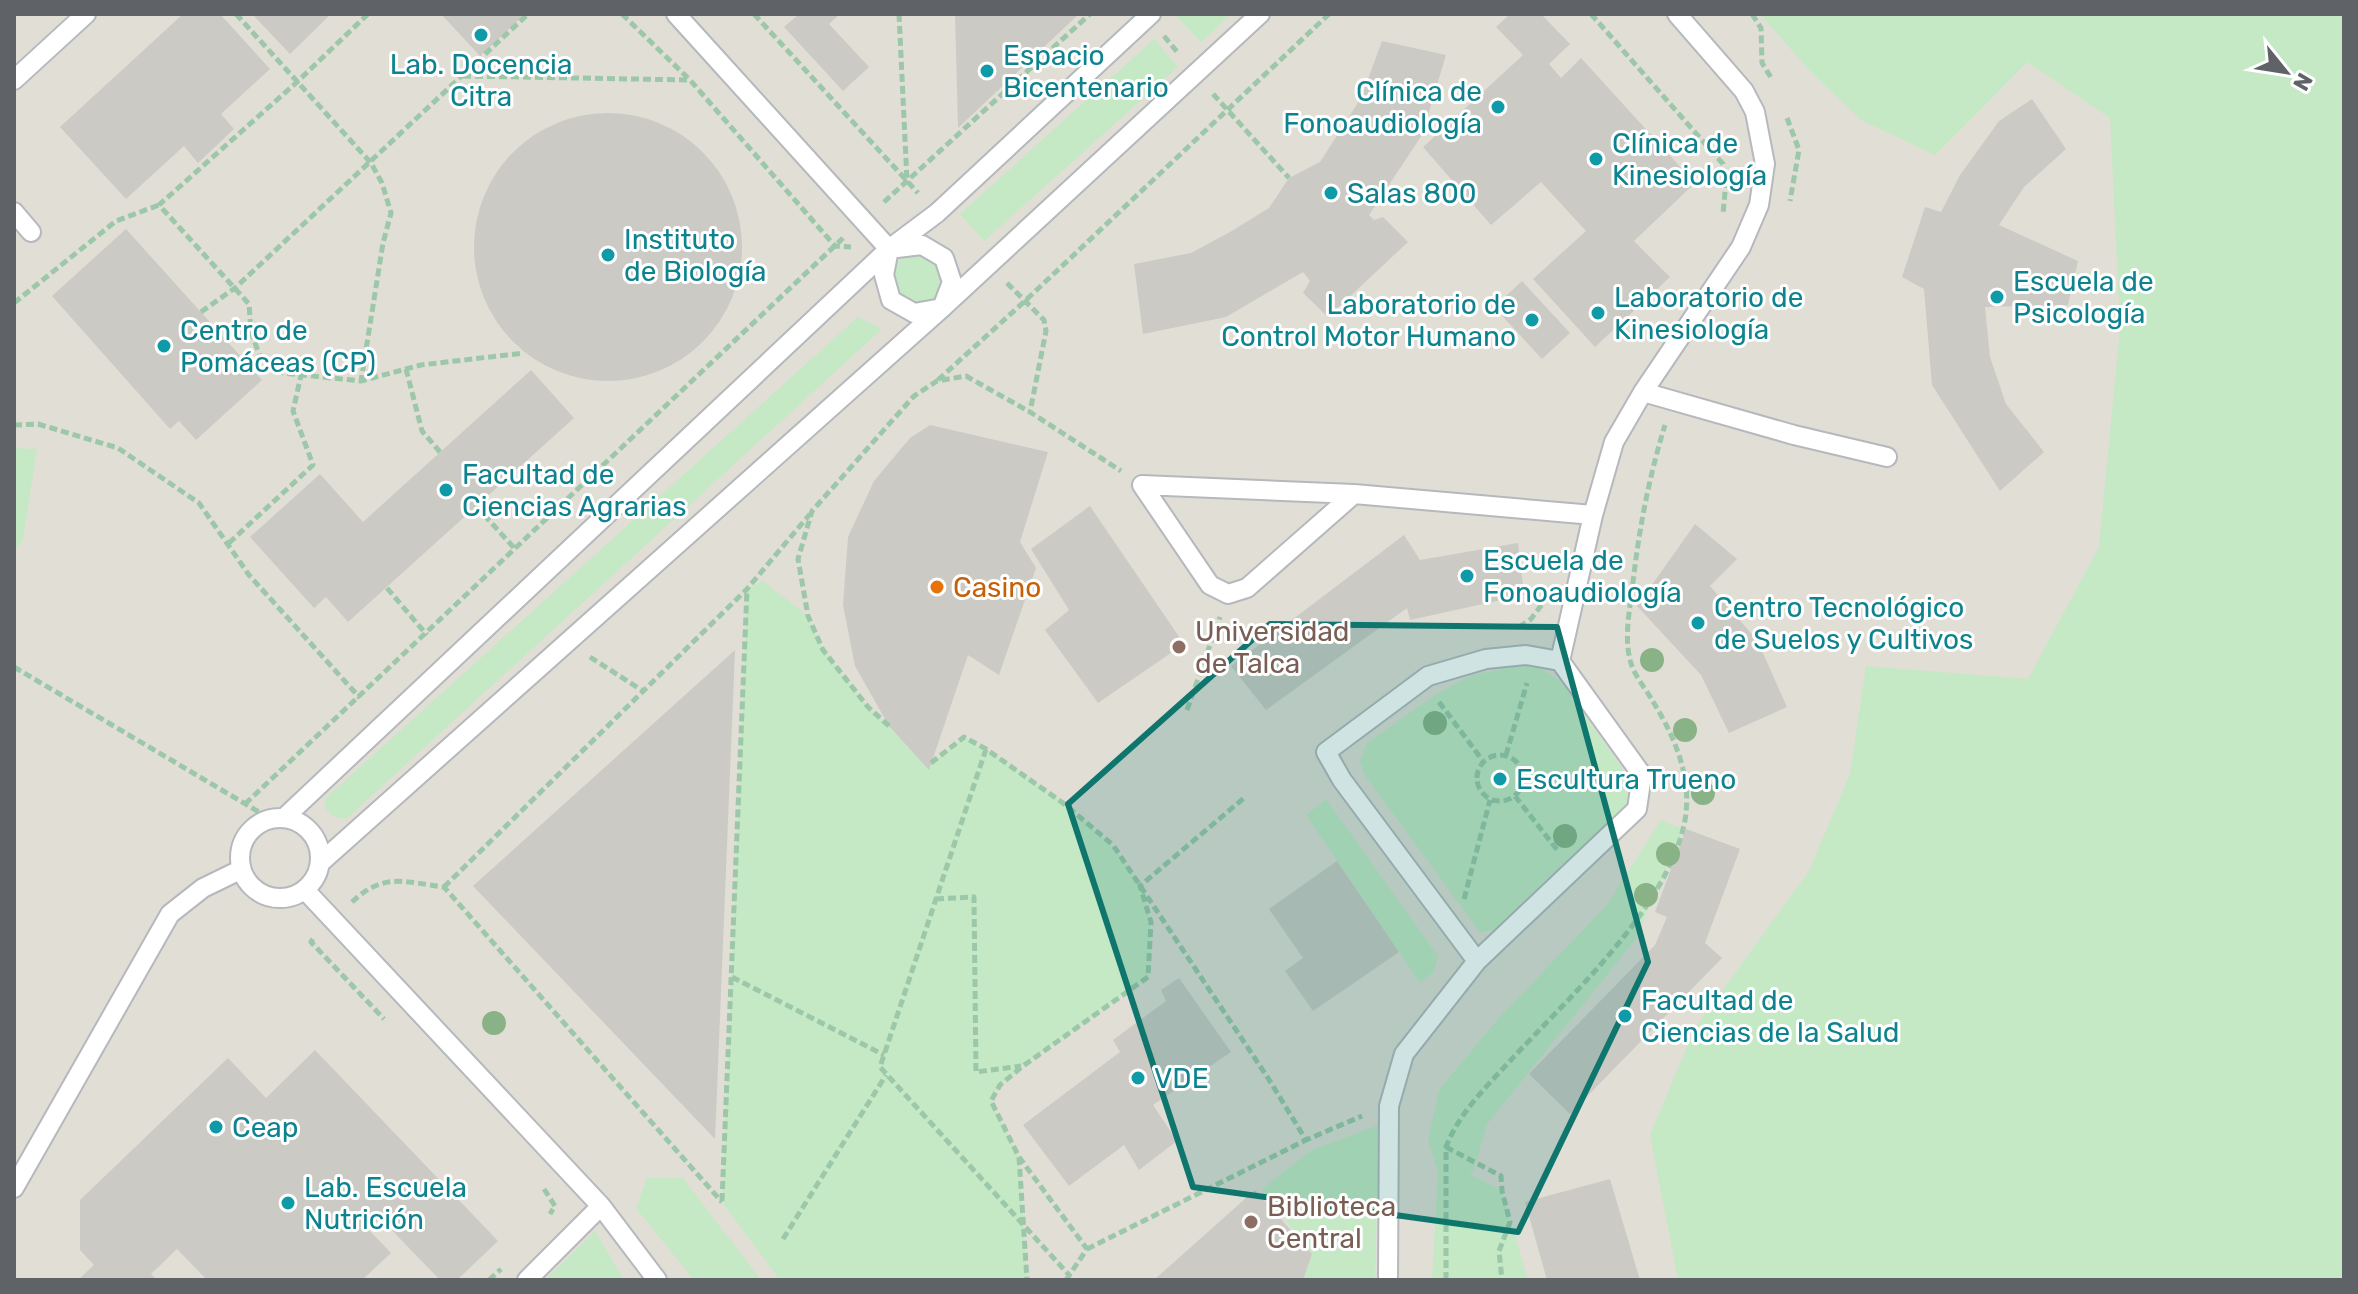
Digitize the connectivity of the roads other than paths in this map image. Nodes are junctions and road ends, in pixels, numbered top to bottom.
1 (86, 14) edge
2 (676, 14) edge
3 (1260, 14) edge
4 (1677, 14) edge
5 (1149, 15) edge
6 (14, 80) edge
7 (14, 212) edge
8 (31, 232) dead end
9 (889, 249) junction
10 (942, 308) junction
11 (1643, 392) junction
12 (1887, 457) dead end
13 (1354, 494) junction
14 (1593, 515) junction
15 (1560, 661) junction
16 (278, 818) junction
17 (320, 863) junction
18 (240, 870) junction
19 (305, 890) junction
20 (1477, 961) junction
21 (14, 1188) edge
22 (601, 1206) junction
23 (527, 1280) edge
24 (657, 1280) edge
25 (1388, 1280) edge

1 - 6 lane
2 - 9 lane
3 - 10 lane
4 - 11 lane
5 - 9 lane
7 - 8 lane
9 - 10 lane
9 - 10 lane
9 - 16 lane
10 - 17 lane
11 - 12 lane
11 - 14 lane
13 - 13 lane
13 - 14 lane
14 - 15 lane
15 - 20 lane
15 - 20 lane
16 - 17 lane
16 - 18 lane
17 - 19 lane
18 - 19 lane
18 - 21 lane
19 - 22 lane
20 - 25 lane
22 - 23 lane
22 - 24 lane

